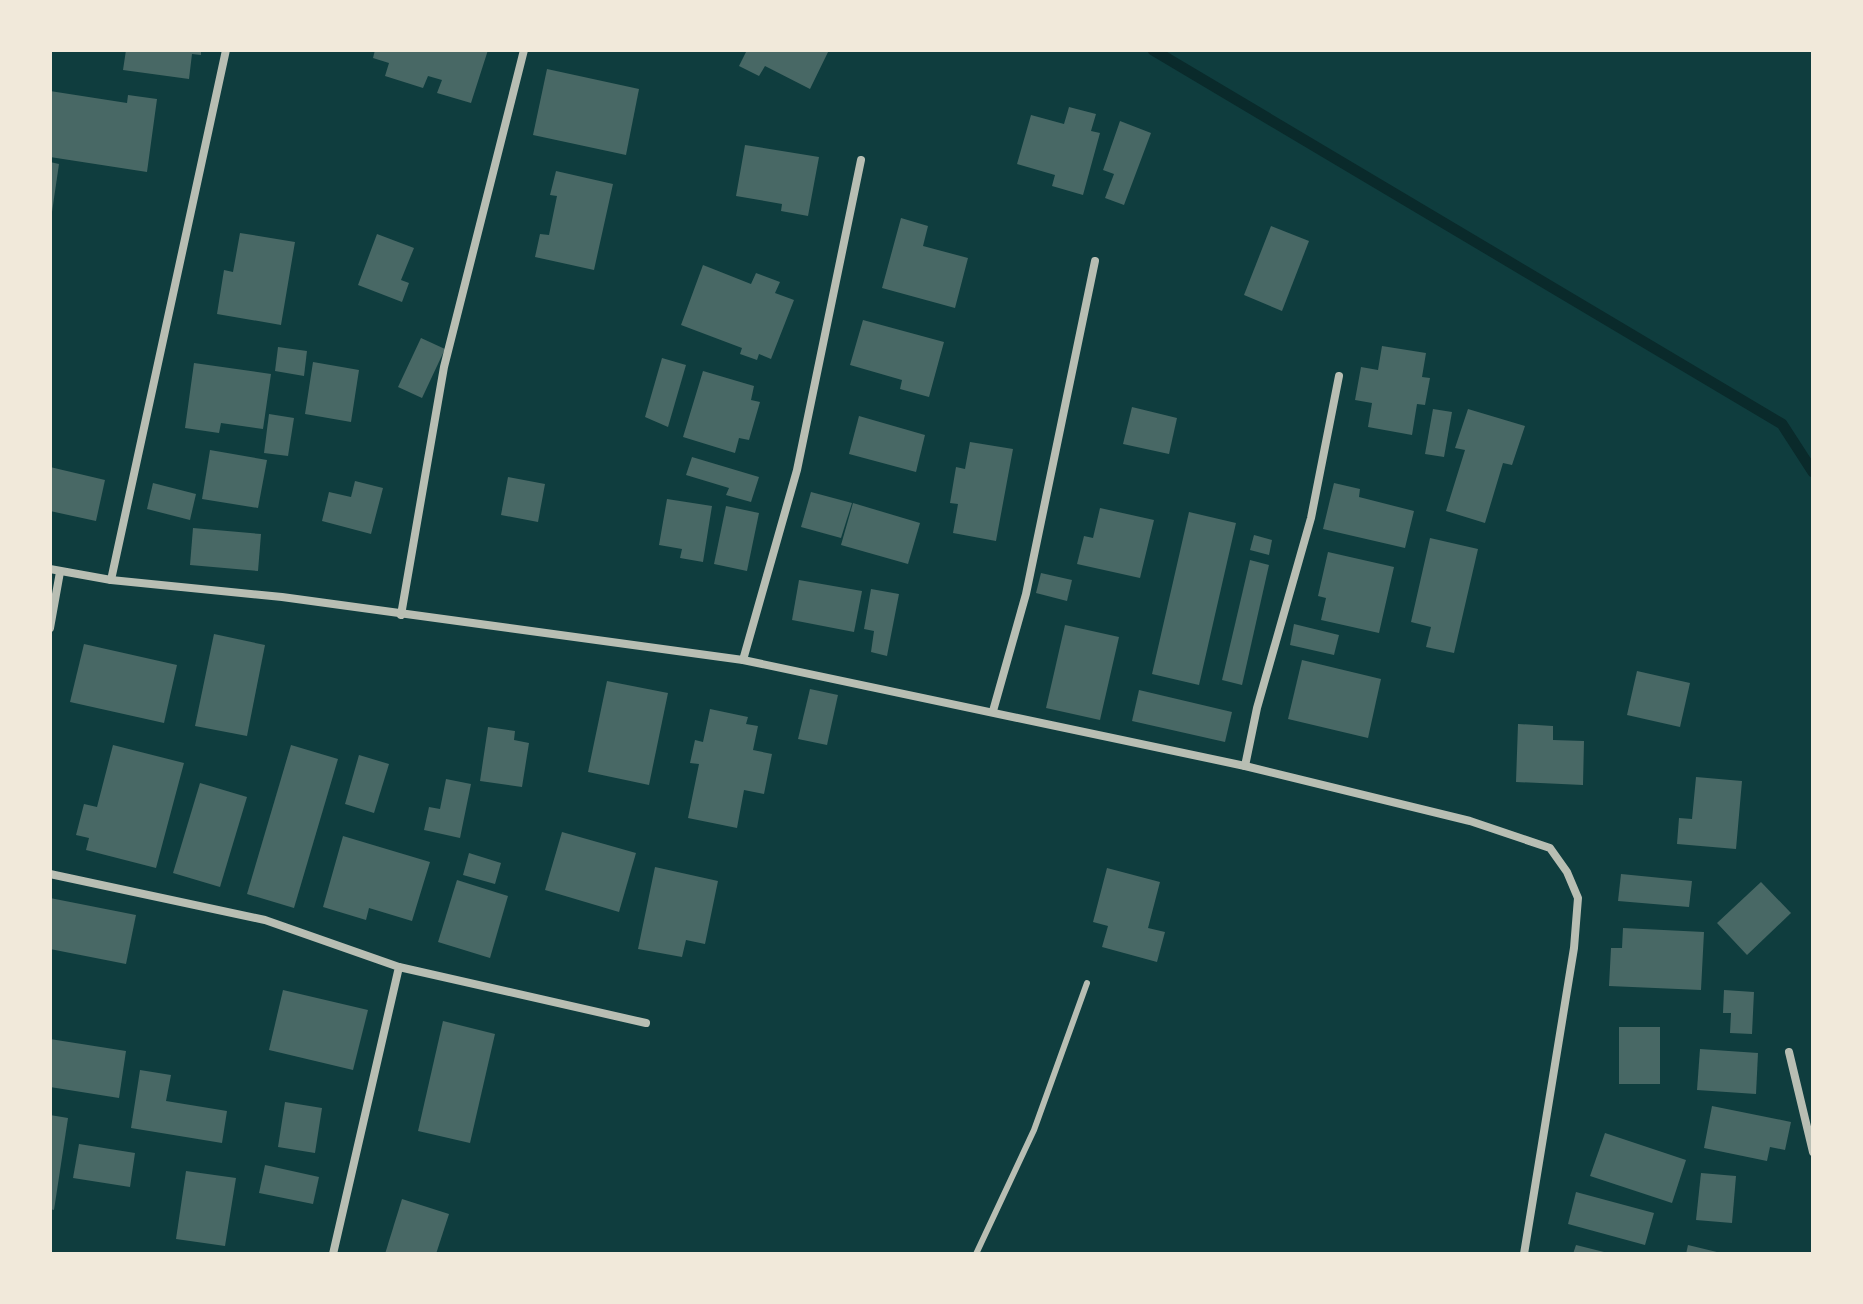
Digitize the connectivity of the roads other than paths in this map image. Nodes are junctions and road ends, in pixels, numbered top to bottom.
1 (226, 50) edge
2 (524, 50) edge
3 (861, 160) dead end
4 (1095, 261) dead end
5 (1339, 376) dead end
6 (50, 569) edge
7 (60, 572) junction
8 (111, 580) junction
9 (401, 615) junction
10 (50, 628) edge
11 (743, 660) junction
12 (993, 711) junction
13 (1245, 766) junction
14 (50, 874) edge
15 (399, 967) junction
16 (1087, 983) dead end
17 (646, 1023) dead end
18 (1789, 1052) dead end
19 (1813, 1152) edge
20 (333, 1254) edge
21 (976, 1254) edge
22 (1524, 1254) edge

1 - 8 street
2 - 9 street
3 - 11 street
4 - 12 street
5 - 13 street
6 - 7 street
7 - 8 street
7 - 10 street
8 - 9 street
9 - 11 street
11 - 12 street
12 - 13 street
13 - 22 street
14 - 15 street
15 - 17 street
15 - 20 street
16 - 21 lane
18 - 19 street

